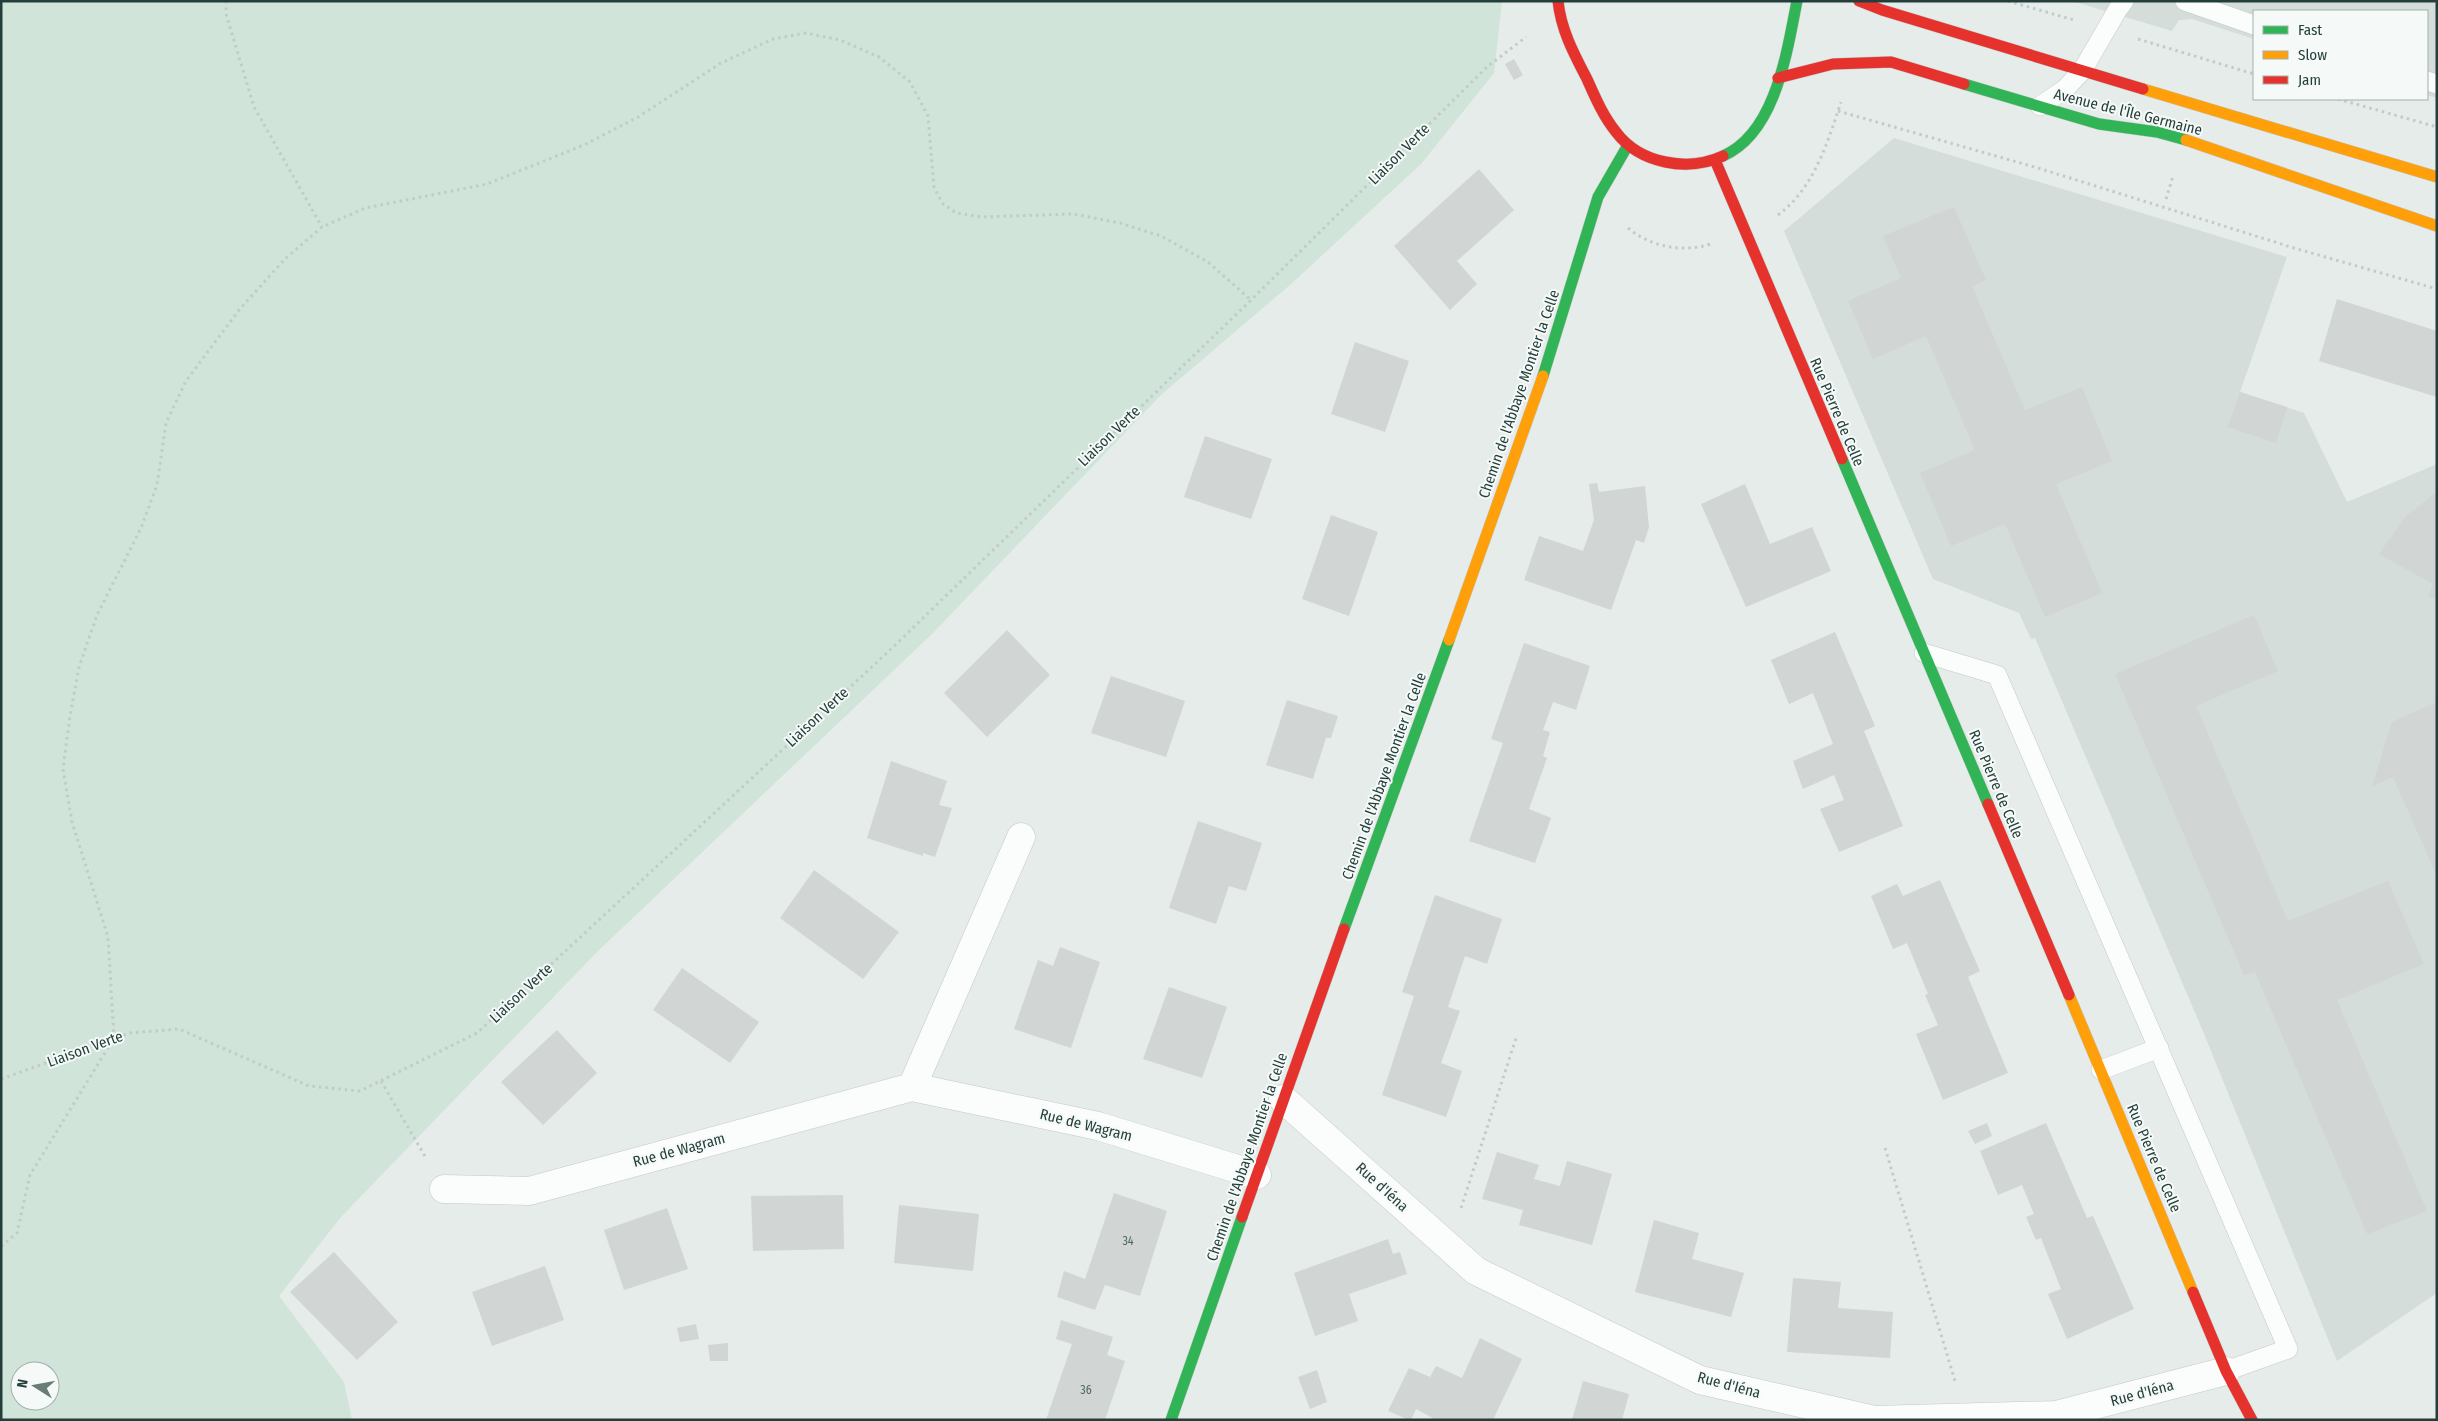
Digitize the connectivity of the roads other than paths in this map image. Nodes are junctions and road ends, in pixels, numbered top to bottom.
1 (1558, 1) edge
2 (1797, 1) edge
3 (1859, 1) edge
4 (2124, 1) edge
5 (2185, 1) edge
6 (2253, 25) edge
7 (2082, 71) junction
8 (1778, 78) junction
9 (2040, 106) junction
10 (1628, 145) junction
11 (1715, 160) junction
12 (2437, 177) edge
13 (2437, 226) edge
14 (1924, 653) junction
15 (1021, 837) dead end
16 (2159, 1048) junction
17 (2101, 1070) junction
18 (912, 1087) junction
19 (1283, 1099) junction
20 (1257, 1175) junction
21 (444, 1189) road end
22 (2226, 1371) junction
23 (1171, 1420) edge
24 (2252, 1420) edge

1 - 10 street
2 - 8 street
3 - 7 street, Avenue de l'Île Germaine
4 - 7 lane
5 - 6 lane
7 - 9 lane
7 - 12 street, Avenue de l'Île Germaine
8 - 9 street, Avenue de l'Île Germaine
8 - 11 street
9 - 13 street, Avenue de l'Île Germaine
10 - 11 street
10 - 19 street, Chemin de l'Abbaye Montier la Celle
11 - 14 street, Rue Pierre de Celle
14 - 16 lane
14 - 17 street, Rue Pierre de Celle
15 - 18 street
16 - 17 lane
16 - 22 lane
17 - 22 street, Rue Pierre de Celle
18 - 20 street, Rue de Wagram
18 - 21 street, Rue de Wagram
19 - 20 street, Chemin de l'Abbaye Montier la Celle
19 - 22 street, Rue d'Iéna
20 - 23 street, Chemin de l'Abbaye Montier la Celle
22 - 24 street, Rue Pierre de Celle

